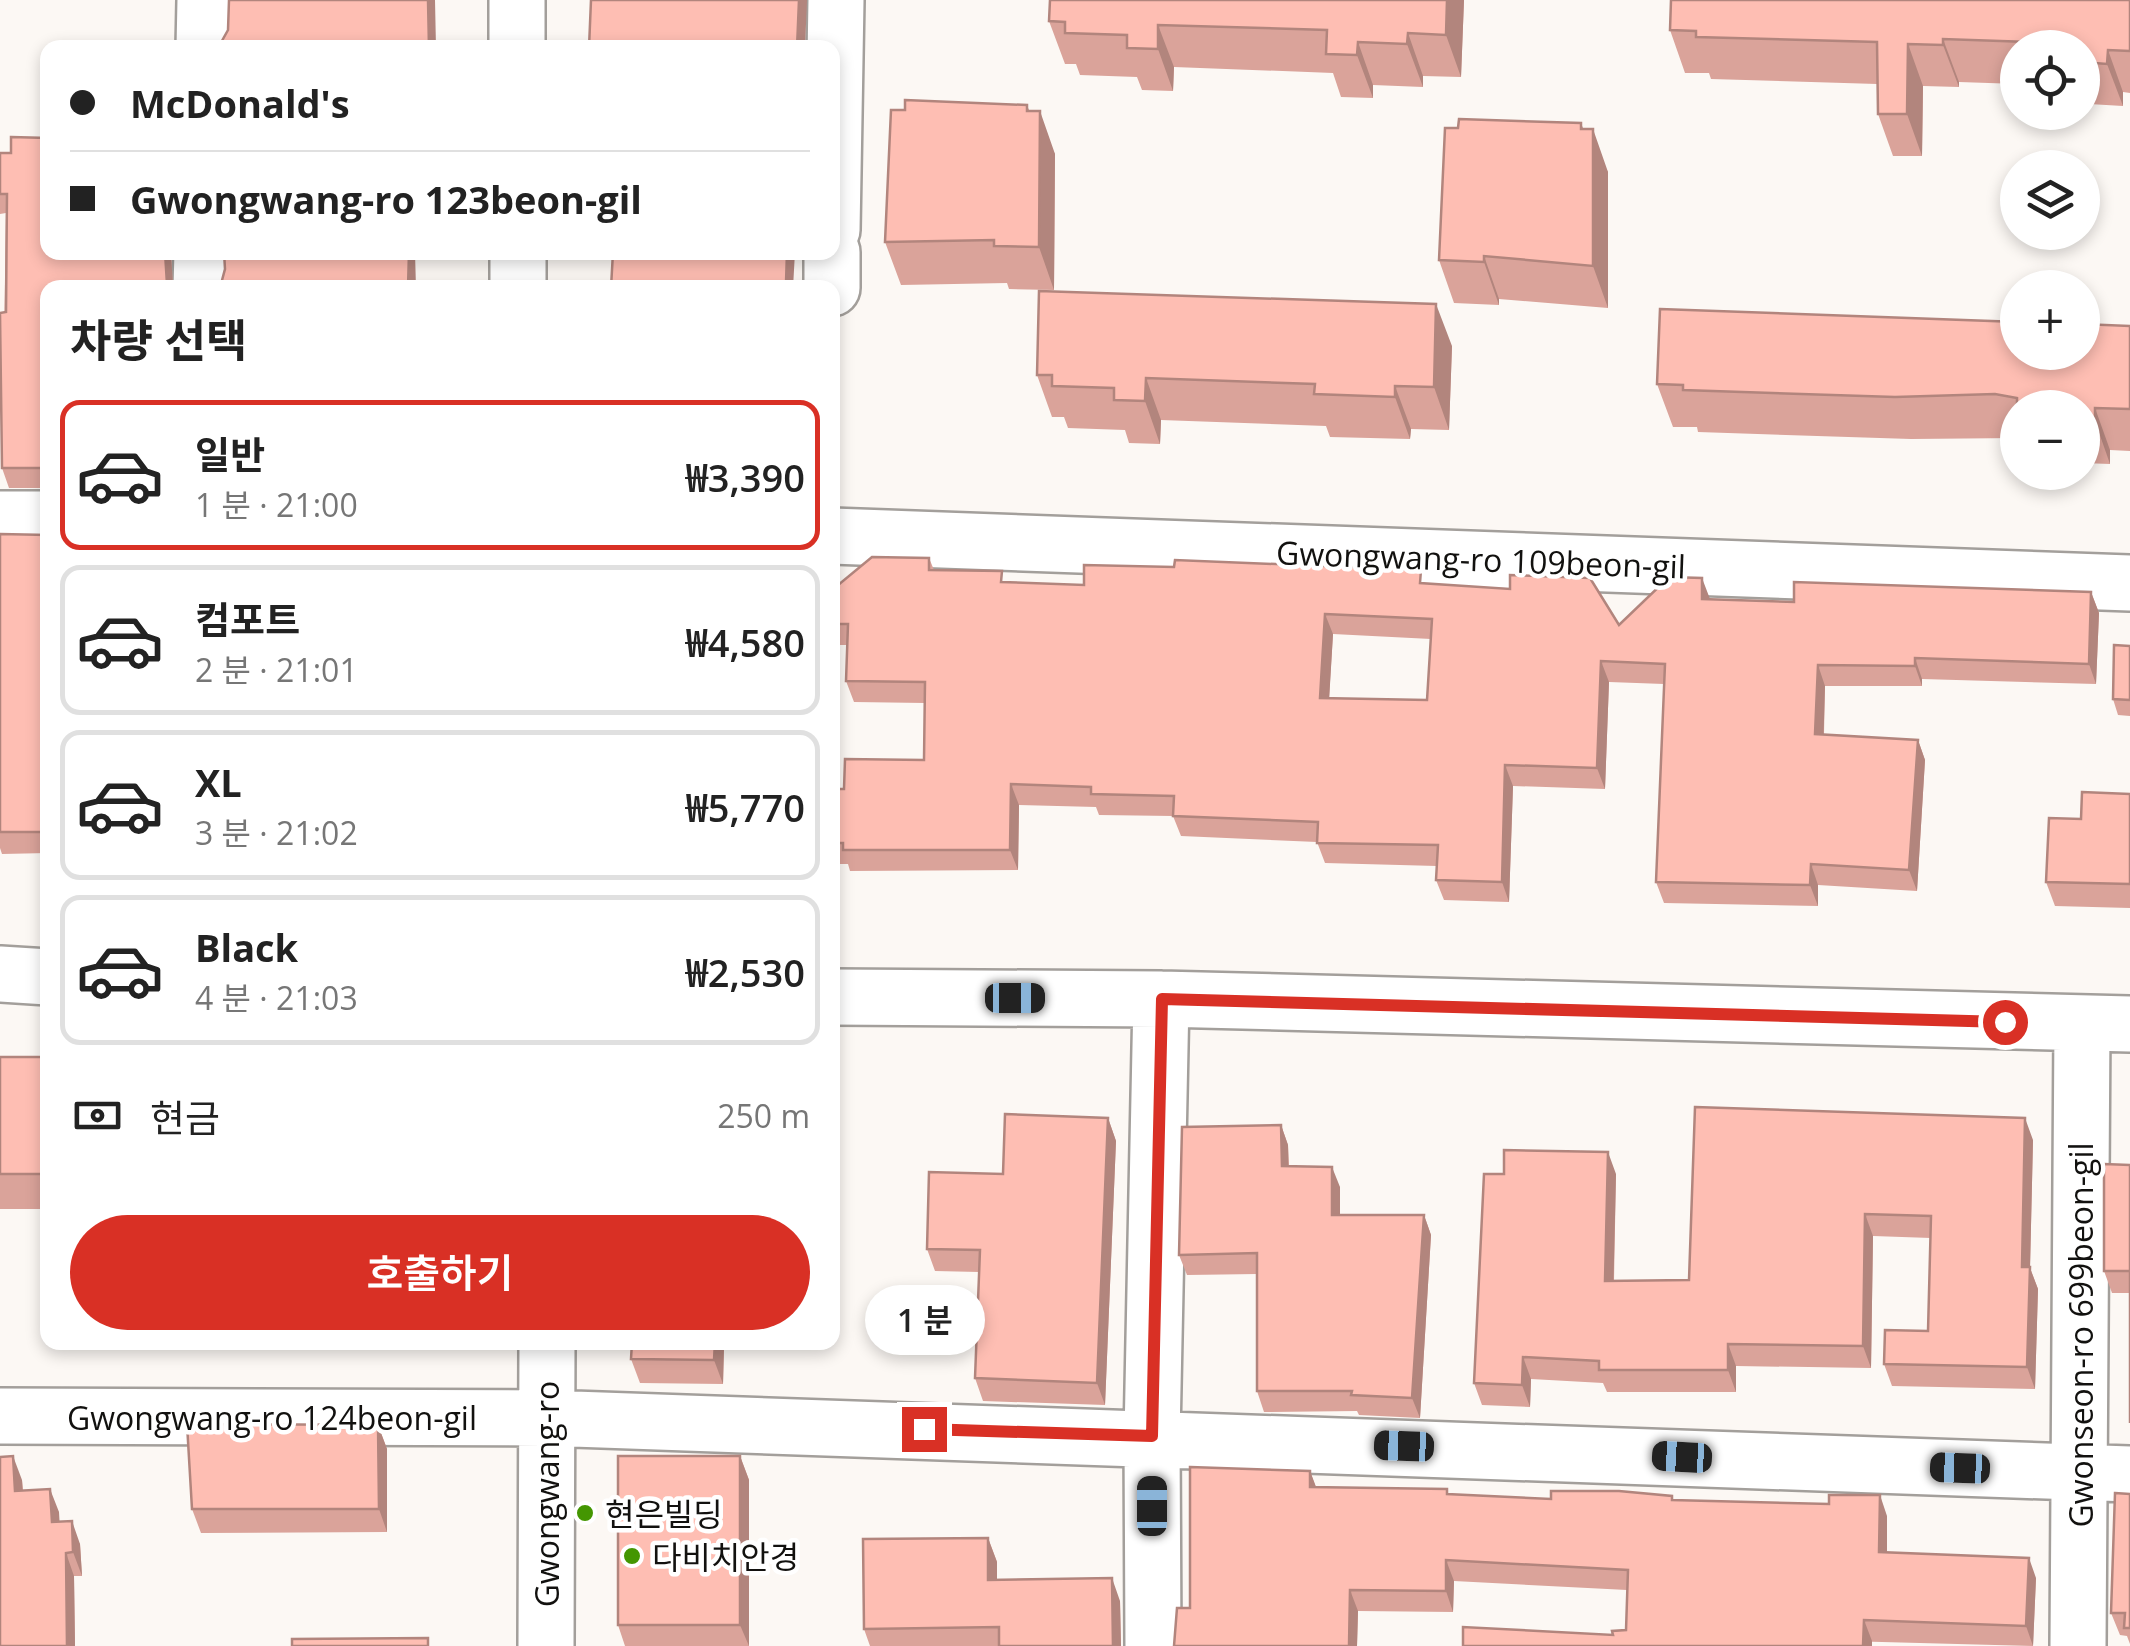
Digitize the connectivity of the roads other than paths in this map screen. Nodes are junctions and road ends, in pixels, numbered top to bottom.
1 (205, 0) edge
2 (517, 0) edge
3 (836, 0) edge
4 (204, 40) edge
5 (517, 40) edge
6 (835, 40) edge
7 (0, 519) edge
8 (40, 520) edge
9 (840, 536) edge
10 (2130, 583) edge
11 (0, 974) edge
12 (40, 976) edge
13 (840, 998) edge
14 (1162, 999) junction
15 (2106, 1024) edge
16 (547, 1350) edge
17 (0, 1416) edge
18 (545, 1418) junction
19 (1152, 1436) junction
20 (2104, 1473) edge
21 (546, 1646) edge
22 (1153, 1646) edge
23 (2078, 1646) edge

1 - 4 street
2 - 5 street
3 - 6 street
7 - 8 street
9 - 10 street, Gwongwang-ro 109beon-gil
11 - 12 street
13 - 14 street
14 - 15 street
14 - 19 street
15 - 20 street, Gwonseon-ro 699beon-gil
16 - 18 street, Gwongwang-ro
17 - 18 street, Gwongwang-ro 124beon-gil
18 - 19 street, Gwongwang-ro 124beon-gil
18 - 21 street, Gwongwang-ro
19 - 20 street, Gwongwang-ro 124beon-gil
19 - 22 street
20 - 23 street, Gwonseon-ro 699beon-gil

